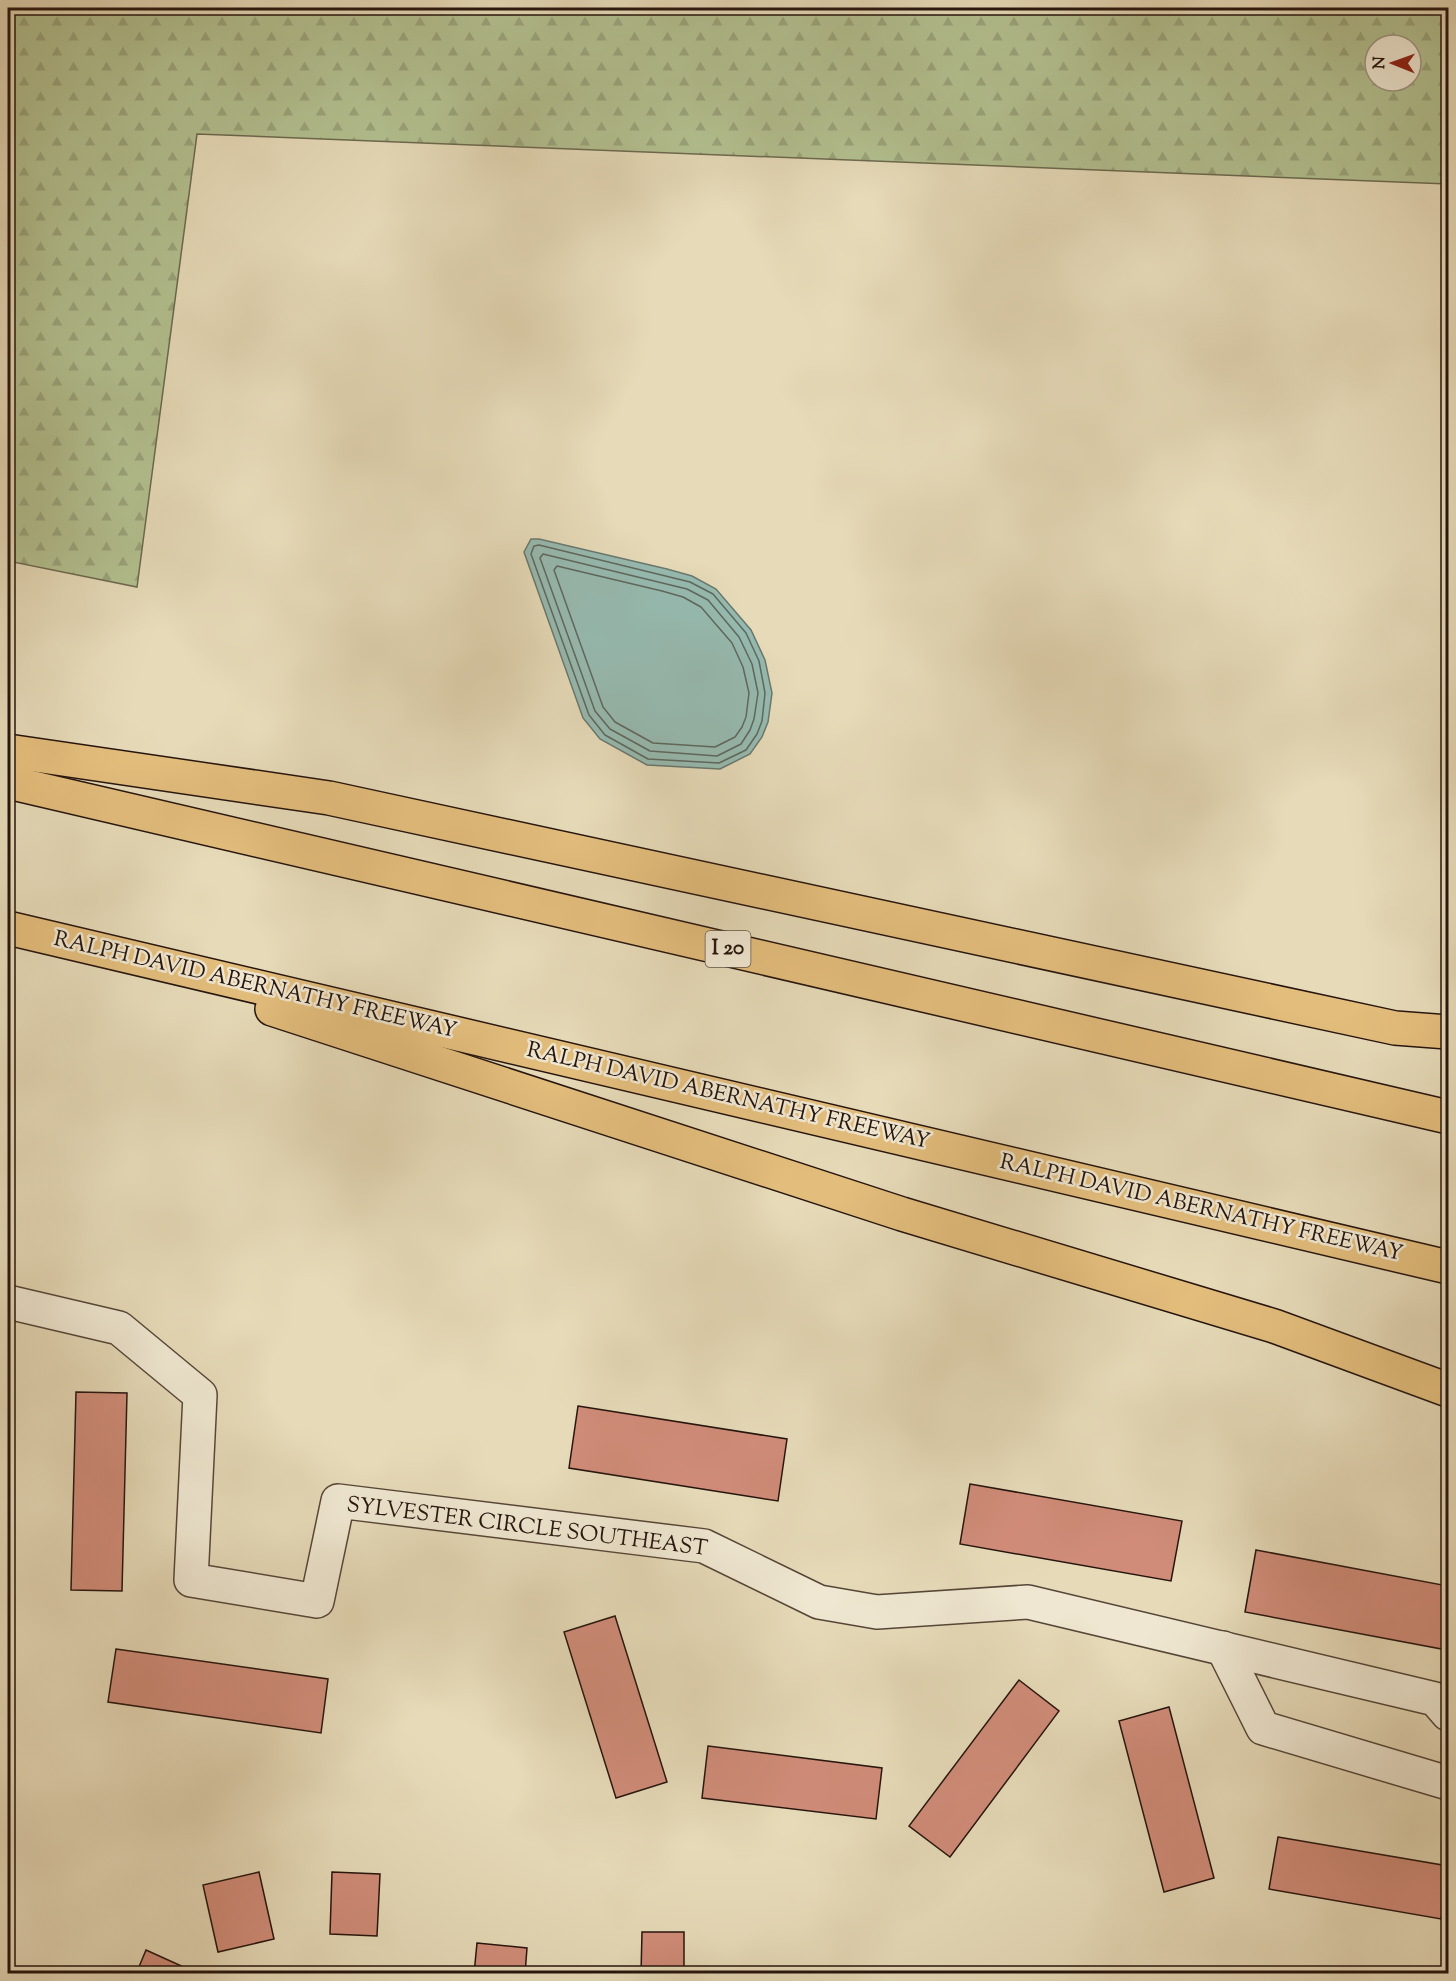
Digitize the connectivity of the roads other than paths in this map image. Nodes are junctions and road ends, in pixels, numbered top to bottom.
1 (8, 751) edge
2 (8, 782) edge
3 (8, 928) edge
4 (62, 940) junction
5 (1449, 1032) edge
6 (1449, 1117) edge
7 (1449, 1267) edge
8 (8, 1302) edge
9 (1449, 1390) edge
10 (1223, 1648) junction
11 (1449, 1714) edge
12 (1449, 1783) edge

1 - 5 highway
2 - 6 highway, I 20
3 - 4 highway, RALPH DAVID ABERNATHY FREEWAY
4 - 7 highway, RALPH DAVID ABERNATHY FREEWAY
4 - 9 highway
8 - 10 street, SYLVESTER CIRCLE SOUTHEAST
10 - 11 street, SYLVESTER CIRCLE SOUTHEAST
10 - 12 street

